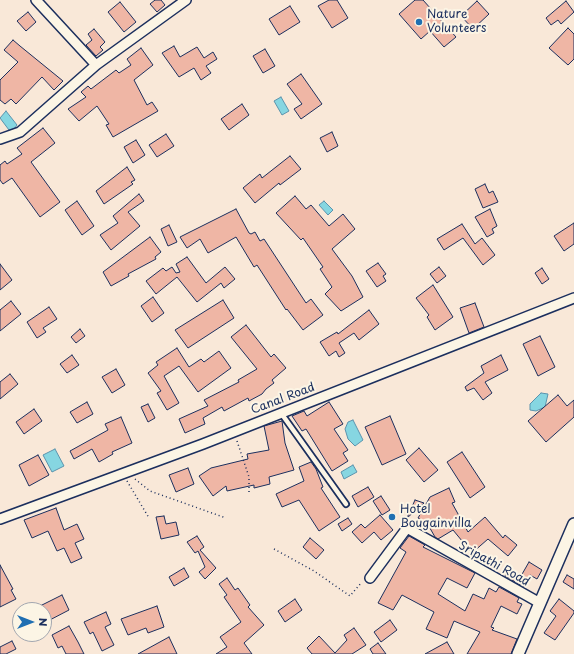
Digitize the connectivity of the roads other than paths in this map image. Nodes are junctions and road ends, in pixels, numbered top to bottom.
1 (36, 0) edge
2 (186, 0) edge
3 (96, 65) junction
4 (0, 139) edge
5 (574, 298) edge
6 (281, 413) junction
7 (346, 504) dead end
8 (0, 519) edge
9 (574, 524) edge
10 (370, 578) road end
11 (540, 603) junction
12 (518, 654) edge

1 - 3 street
2 - 3 street
3 - 4 street
5 - 6 street, Canal Road
6 - 7 lane
6 - 8 street, Canal Road
9 - 11 street
10 - 11 street, Sripathi Road
11 - 12 street

